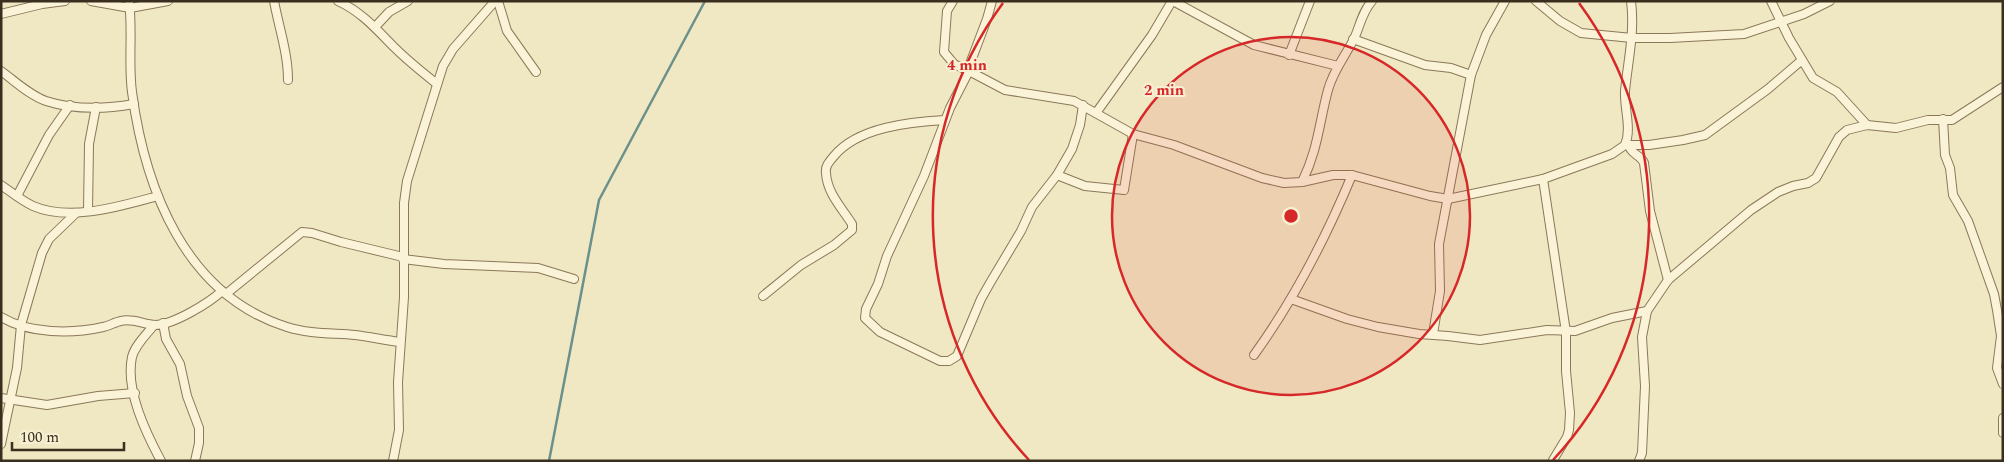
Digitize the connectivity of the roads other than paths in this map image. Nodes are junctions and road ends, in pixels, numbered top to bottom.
1 (65, 1) edge
2 (91, 1) edge
3 (168, 1) edge
4 (274, 1) edge
5 (338, 1) edge
6 (408, 1) edge
7 (497, 1) edge
8 (953, 1) edge
9 (992, 1) edge
10 (1173, 1) edge
11 (1310, 1) edge
12 (1372, 1) edge
13 (1505, 1) edge
14 (1536, 1) edge
15 (1631, 1) edge
16 (1771, 1) edge
17 (1830, 1) edge
18 (129, 5) edge
19 (1, 14) edge
20 (1780, 21) junction
21 (375, 27) junction
22 (1632, 38) junction
23 (1353, 39) junction
24 (1289, 55) junction
25 (1802, 60) junction
26 (1338, 66) junction
27 (1, 70) edge
28 (969, 71) junction
29 (536, 72) dead end
30 (1471, 75) junction
31 (288, 80) dead end
32 (437, 84) junction
33 (2003, 87) edge
34 (134, 104) junction
35 (1083, 105) junction
36 (70, 106) junction
37 (96, 107) junction
38 (1096, 113) junction
39 (1943, 119) junction
40 (945, 120) junction
41 (1867, 125) junction
42 (1133, 134) junction
43 (1627, 146) junction
44 (1057, 175) junction
45 (1352, 176) junction
46 (1544, 179) junction
47 (1302, 182) junction
48 (1, 185) edge
49 (17, 196) junction
50 (158, 196) junction
51 (1448, 199) junction
52 (88, 211) junction
53 (76, 213) junction
54 (403, 258) junction
55 (574, 279) dead end
56 (1668, 280) junction
57 (224, 292) junction
58 (763, 296) dead end
59 (1291, 299) junction
60 (1647, 311) junction
61 (1, 318) edge
62 (163, 323) junction
63 (21, 325) junction
64 (154, 325) junction
65 (1566, 332) junction
66 (1433, 334) junction
67 (400, 342) junction
68 (1254, 355) dead end
69 (2003, 384) edge
70 (134, 393) junction
71 (1, 398) edge
72 (10, 400) junction
73 (2003, 418) edge
74 (2003, 433) edge
75 (1, 444) edge
76 (1552, 460) dead end
77 (161, 461) edge
78 (195, 461) edge
79 (393, 461) edge
80 (1639, 461) edge

1 - 19 street
2 - 18 street
3 - 18 street
4 - 31 street
5 - 21 street
6 - 21 street
7 - 29 street
7 - 32 street
8 - 28 street
9 - 28 street
10 - 24 street
10 - 38 street
11 - 24 street
12 - 23 street
13 - 30 street
14 - 22 street
15 - 22 street
16 - 20 street
17 - 20 street
18 - 34 street
20 - 22 street
20 - 25 street
21 - 32 street
22 - 43 street
23 - 26 street
23 - 30 street
24 - 26 street
25 - 41 street
25 - 43 street
26 - 47 street
27 - 36 street
28 - 35 street
28 - 40 street
30 - 51 street
32 - 54 street
33 - 39 street
34 - 37 street
34 - 50 street
35 - 38 street
35 - 44 street
36 - 37 street
36 - 49 street
37 - 52 street
38 - 42 street
39 - 41 street
39 - 69 street
40 - 44 street
40 - 58 street
41 - 56 street
42 - 44 street
42 - 47 street
43 - 46 street
43 - 56 street
45 - 47 street
45 - 51 street
45 - 59 street
46 - 51 street
46 - 65 street
48 - 49 street
49 - 53 street
50 - 52 street
50 - 57 street
51 - 66 street
52 - 53 street
53 - 63 street
54 - 55 street
54 - 57 street
54 - 67 street
56 - 60 street
57 - 62 street
57 - 67 street
59 - 66 street
59 - 68 street
60 - 65 street
60 - 80 street
61 - 63 street
62 - 64 street
62 - 78 street
63 - 64 street
63 - 72 street
64 - 70 street
65 - 66 street
65 - 76 street
67 - 79 street
70 - 72 street
70 - 77 street
71 - 72 street
72 - 75 street
73 - 74 street

